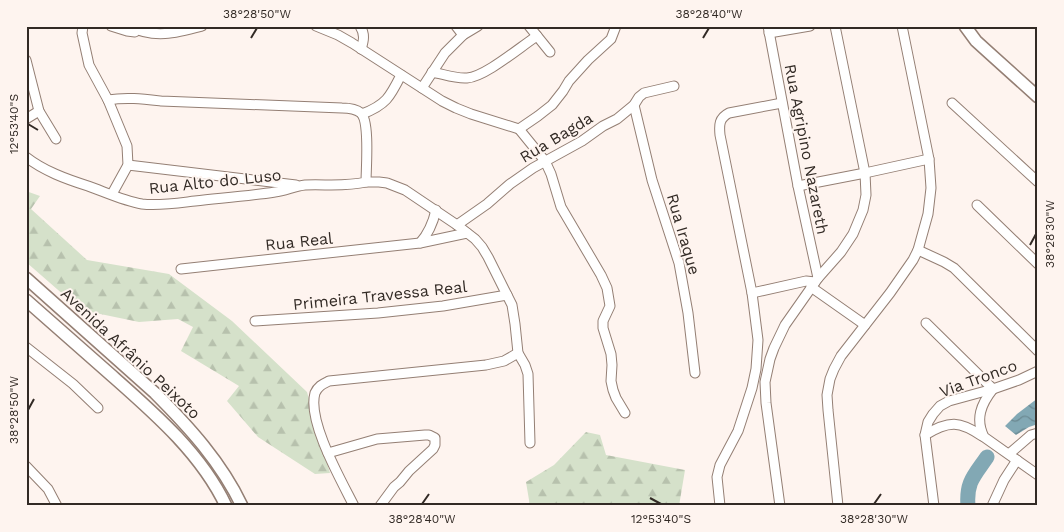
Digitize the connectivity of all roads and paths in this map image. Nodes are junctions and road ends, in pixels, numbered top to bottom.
1 (82, 26) edge
2 (111, 26) edge
3 (129, 26) edge
4 (202, 26) edge
5 (316, 26) edge
6 (360, 26) edge
7 (456, 26) edge
8 (478, 26) edge
9 (529, 26) edge
10 (616, 26) edge
11 (810, 26) edge
12 (835, 26) edge
13 (902, 26) edge
14 (965, 26) edge
15 (178, 29) edge
16 (769, 30) edge
17 (143, 32) junction
18 (463, 36) junction
19 (537, 36) junction
20 (361, 49) junction
21 (550, 52) dead end
22 (26, 60) edge
23 (432, 72) junction
24 (401, 74) junction
25 (674, 86) dead end
26 (422, 88) junction
27 (1038, 97) edge
28 (108, 100) junction
29 (952, 102) dead end
30 (782, 103) junction
31 (634, 106) junction
32 (39, 111) junction
33 (362, 114) junction
34 (26, 119) edge
35 (519, 129) junction
36 (56, 139) dead end
37 (26, 157) edge
38 (929, 159) junction
39 (545, 161) junction
40 (128, 165) junction
41 (865, 173) junction
42 (1038, 182) edge
43 (361, 183) junction
44 (304, 186) junction
45 (798, 186) junction
46 (112, 194) junction
47 (977, 205) dead end
48 (436, 210) junction
49 (457, 225) junction
50 (467, 233) junction
51 (420, 243) junction
52 (918, 250) junction
53 (1038, 264) edge
54 (181, 268) dead end
55 (26, 278) edge
56 (814, 282) junction
57 (752, 293) junction
58 (507, 295) junction
59 (26, 300) edge
60 (255, 321) dead end
61 (926, 323) dead end
62 (865, 325) junction
63 (26, 347) edge
64 (1038, 350) edge
65 (518, 353) junction
66 (1038, 371) edge
67 (695, 374) dead end
68 (993, 388) junction
69 (98, 408) dead end
70 (625, 413) dead end
71 (1038, 433) edge
72 (926, 435) junction
73 (984, 437) junction
74 (530, 443) dead end
75 (328, 453) junction
76 (1009, 454) junction
77 (1017, 460) junction
78 (26, 466) edge
79 (1038, 475) edge
80 (838, 505) edge
81 (57, 506) edge
82 (226, 506) edge
83 (242, 506) edge
84 (354, 506) edge
85 (380, 506) edge
86 (720, 506) edge
87 (780, 506) edge
88 (828, 506) edge
89 (934, 506) edge
90 (992, 506) edge

1 - 28 street
2 - 17 street
3 - 17 street
4 - 15 street
5 - 20 street
6 - 20 street
7 - 18 street
8 - 18 street
9 - 19 street
10 - 35 street
11 - 16 street
12 - 41 street
13 - 38 street
14 - 27 main road
15 - 17 street
16 - 30 street, Rua Agripino Nazareth
18 - 23 street
19 - 21 street
19 - 23 street
20 - 24 street
22 - 32 street
23 - 26 street
24 - 26 street
24 - 33 street
25 - 31 street, Rua Bagda
26 - 35 street
28 - 33 street
28 - 40 street
29 - 42 street
30 - 45 street, Rua Agripino Nazareth
30 - 57 street
31 - 39 street, Rua Bagda
31 - 67 street, Rua Iraque
32 - 34 street
32 - 36 street
33 - 43 street
35 - 39 street
37 - 46 street, Rua Alto do Luso
38 - 41 street
38 - 52 street
39 - 49 street, Rua Bagda
39 - 70 street
40 - 44 street
40 - 46 street
41 - 45 street
41 - 56 street
43 - 44 street, Rua Alto do Luso
43 - 48 street, Rua Alto do Luso
44 - 46 street, Rua Alto do Luso
45 - 56 street, Rua Agripino Nazareth
47 - 53 street
48 - 49 street, Rua Alto do Luso
48 - 51 street
49 - 50 street, Rua Alto do Luso
50 - 51 street, Rua Real
50 - 58 street, Rua Alto do Luso
51 - 54 street, Rua Real
52 - 62 street
52 - 64 street
55 - 83 main road, Avenida Afrânio Peixoto
56 - 57 street
56 - 62 street
56 - 87 street
57 - 86 street
58 - 60 street, Primeira Travessa Real
58 - 65 street, Rua Alto do Luso
59 - 82 main road, Avenida Afrânio Peixoto
61 - 68 street
62 - 80 street
63 - 69 street
65 - 74 street, Rua Alto do Luso
65 - 75 street
66 - 68 street, Via Tronco
68 - 72 street, Via Tronco
68 - 73 street
71 - 76 street
72 - 73 street
72 - 89 street, Via Tronco
73 - 76 street
75 - 84 street
75 - 85 street
76 - 77 street
77 - 79 street
77 - 90 street
78 - 81 street
80 - 88 street

